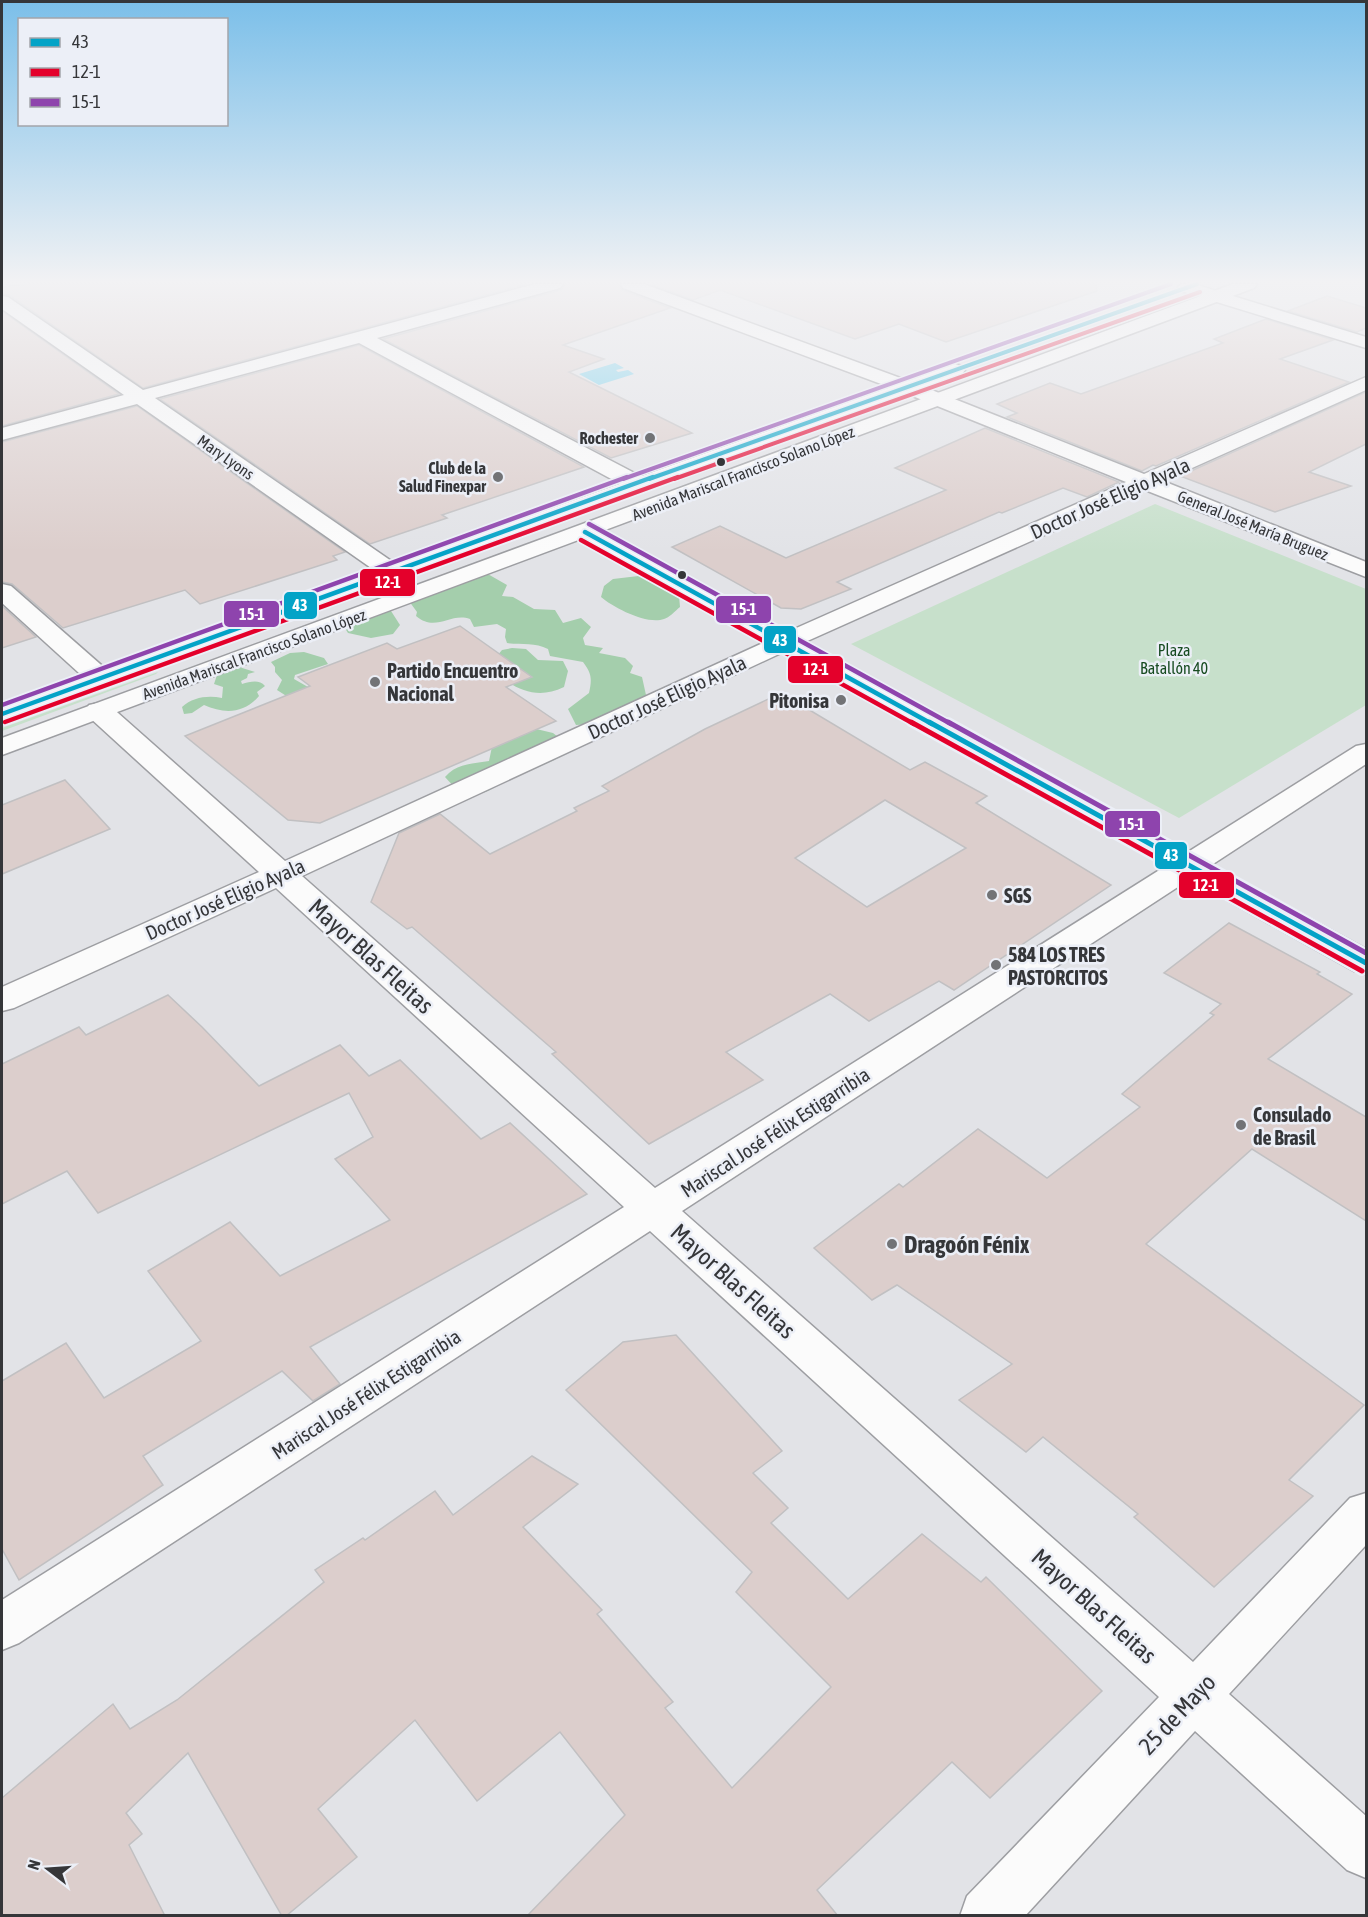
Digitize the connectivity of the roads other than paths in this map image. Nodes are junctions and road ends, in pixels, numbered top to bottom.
1 (106, 373) edge
2 (225, 373) edge
3 (430, 373) edge
4 (870, 373) edge
5 (945, 373) edge
6 (971, 373) edge
7 (1009, 373) edge
8 (1366, 383) edge
9 (907, 387) junction
10 (140, 397) junction
11 (939, 400) junction
12 (2, 434) edge
13 (1145, 482) junction
14 (636, 483) junction
15 (585, 532) junction
16 (1366, 570) edge
17 (392, 572) junction
18 (2, 591) edge
19 (785, 642) junction
20 (99, 694) junction
21 (2, 714) edge
22 (2, 747) edge
23 (1366, 752) edge
24 (1191, 866) junction
25 (281, 874) junction
26 (1366, 963) edge
27 (2, 1000) edge
28 (654, 1210) junction
29 (1366, 1513) edge
30 (2, 1627) edge
31 (1194, 1696) junction
32 (1366, 1851) edge
33 (987, 1916) edge

1 - 10 main road, Mary Lyons
2 - 10 main road
3 - 14 main road
4 - 9 main road, General José María Bruguez
5 - 9 main road, Avenida Mariscal Francisco Solano López
6 - 11 main road
7 - 11 main road, Avenida Mariscal Francisco Solano López
8 - 13 main road, Doctor José Eligio Ayala
9 - 11 main road, General José María Bruguez
9 - 14 main road, Avenida Mariscal Francisco Solano López
10 - 12 main road
10 - 17 main road, Mary Lyons
11 - 13 main road, General José María Bruguez
11 - 15 main road, Avenida Mariscal Francisco Solano López
13 - 16 main road, General José María Bruguez
13 - 19 main road, Doctor José Eligio Ayala
14 - 17 main road, Avenida Mariscal Francisco Solano López
15 - 19 main road
15 - 20 main road, Avenida Mariscal Francisco Solano López
17 - 20 main road, Avenida Mariscal Francisco Solano López
18 - 20 main road, Mayor Blas Fleitas
19 - 24 main road
19 - 25 main road, Doctor José Eligio Ayala
20 - 21 main road, Avenida Mariscal Francisco Solano López
20 - 22 main road, Avenida Mariscal Francisco Solano López
20 - 25 main road, Mayor Blas Fleitas
23 - 24 main road, Mariscal José Félix Estigarribia
24 - 26 main road
24 - 28 main road, Mariscal José Félix Estigarribia
25 - 27 main road, Doctor José Eligio Ayala
25 - 28 main road, Mayor Blas Fleitas
28 - 30 main road, Mariscal José Félix Estigarribia
28 - 31 main road, Mayor Blas Fleitas
29 - 31 main road, 25 de Mayo
31 - 32 main road, Mayor Blas Fleitas
31 - 33 main road, 25 de Mayo

